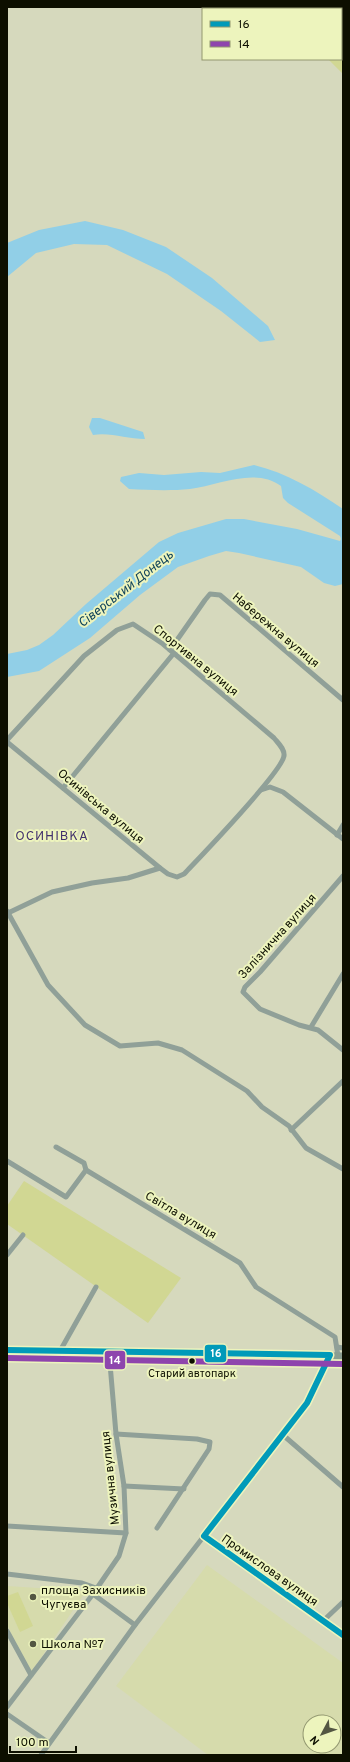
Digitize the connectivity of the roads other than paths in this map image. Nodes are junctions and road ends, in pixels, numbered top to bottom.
1 (172, 651) junction
2 (343, 700) edge
3 (7, 741) edge
4 (275, 773) junction
5 (63, 788) junction
6 (276, 788) junction
7 (260, 790) junction
8 (343, 825) edge
9 (337, 835) junction
10 (343, 839) edge
11 (160, 868) junction
12 (184, 874) joint
13 (343, 876) edge
14 (8, 912) edge
15 (343, 974) edge
16 (311, 1027) junction
17 (343, 1050) edge
18 (343, 1081) edge
19 (291, 1130) junction
20 (56, 1146) dead end
21 (7, 1161) edge
22 (343, 1169) edge
23 (86, 1170) junction
24 (23, 1235) dead end
25 (7, 1255) edge
26 (96, 1288) dead end
27 (337, 1347) junction
28 (343, 1348) edge
29 (7, 1350) edge
30 (60, 1351) junction
31 (109, 1352) junction
32 (330, 1355) junction
33 (340, 1356) edge
34 (116, 1434) junction
35 (283, 1435) junction
36 (124, 1486) junction
37 (343, 1487) edge
38 (184, 1489) junction
39 (7, 1526) edge
40 (157, 1528) dead end
41 (126, 1533) junction
42 (204, 1536) junction
43 (7, 1574) edge
44 (96, 1588) junction
45 (93, 1594) junction
46 (343, 1602) edge
47 (323, 1621) junction
48 (135, 1625) junction
49 (7, 1631) edge
50 (343, 1635) edge
51 (31, 1675) junction
52 (7, 1707) edge
53 (7, 1714) edge
54 (49, 1743) junction
55 (41, 1755) edge

1 - 2 street, Набережна вулиця
1 - 3 street, Спортивна вулиця
1 - 4 street, Спортивна вулиця
1 - 5 street, Набережна вулиця
3 - 5 street, Осинівська вулиця
4 - 6 street
4 - 7 street, Спортивна вулиця
5 - 11 street, Осинівська вулиця
6 - 7 street
6 - 9 street
7 - 12 street, Спортивна вулиця
8 - 9 street
9 - 10 street
11 - 12 street, Осинівська вулиця
11 - 14 street
13 - 16 street, Залізнична вулиця
14 - 19 street
15 - 16 street
16 - 17 street, Залізнична вулиця
18 - 19 street
19 - 22 street
20 - 23 street, Світла вулиця
21 - 23 street
23 - 27 street, Світла вулиця
24 - 25 street
26 - 30 street
27 - 28 street
27 - 33 street
29 - 30 street
30 - 31 street
31 - 32 street
31 - 34 street, Музична вулиця
32 - 33 street
32 - 35 street
34 - 36 street, Музична вулиця
34 - 38 street
35 - 37 street
35 - 42 street
36 - 38 street
36 - 41 street, Музична вулиця
38 - 40 street
39 - 41 street
41 - 44 street, Музична вулиця
42 - 47 street, Промислова вулиця
42 - 48 street
43 - 44 street
44 - 45 street, Музична вулиця
45 - 48 street
45 - 51 street, Музична вулиця
46 - 47 street
47 - 50 street, Промислова вулиця
48 - 54 street
49 - 51 street
51 - 52 street, Музична вулиця
53 - 54 street
54 - 55 street

